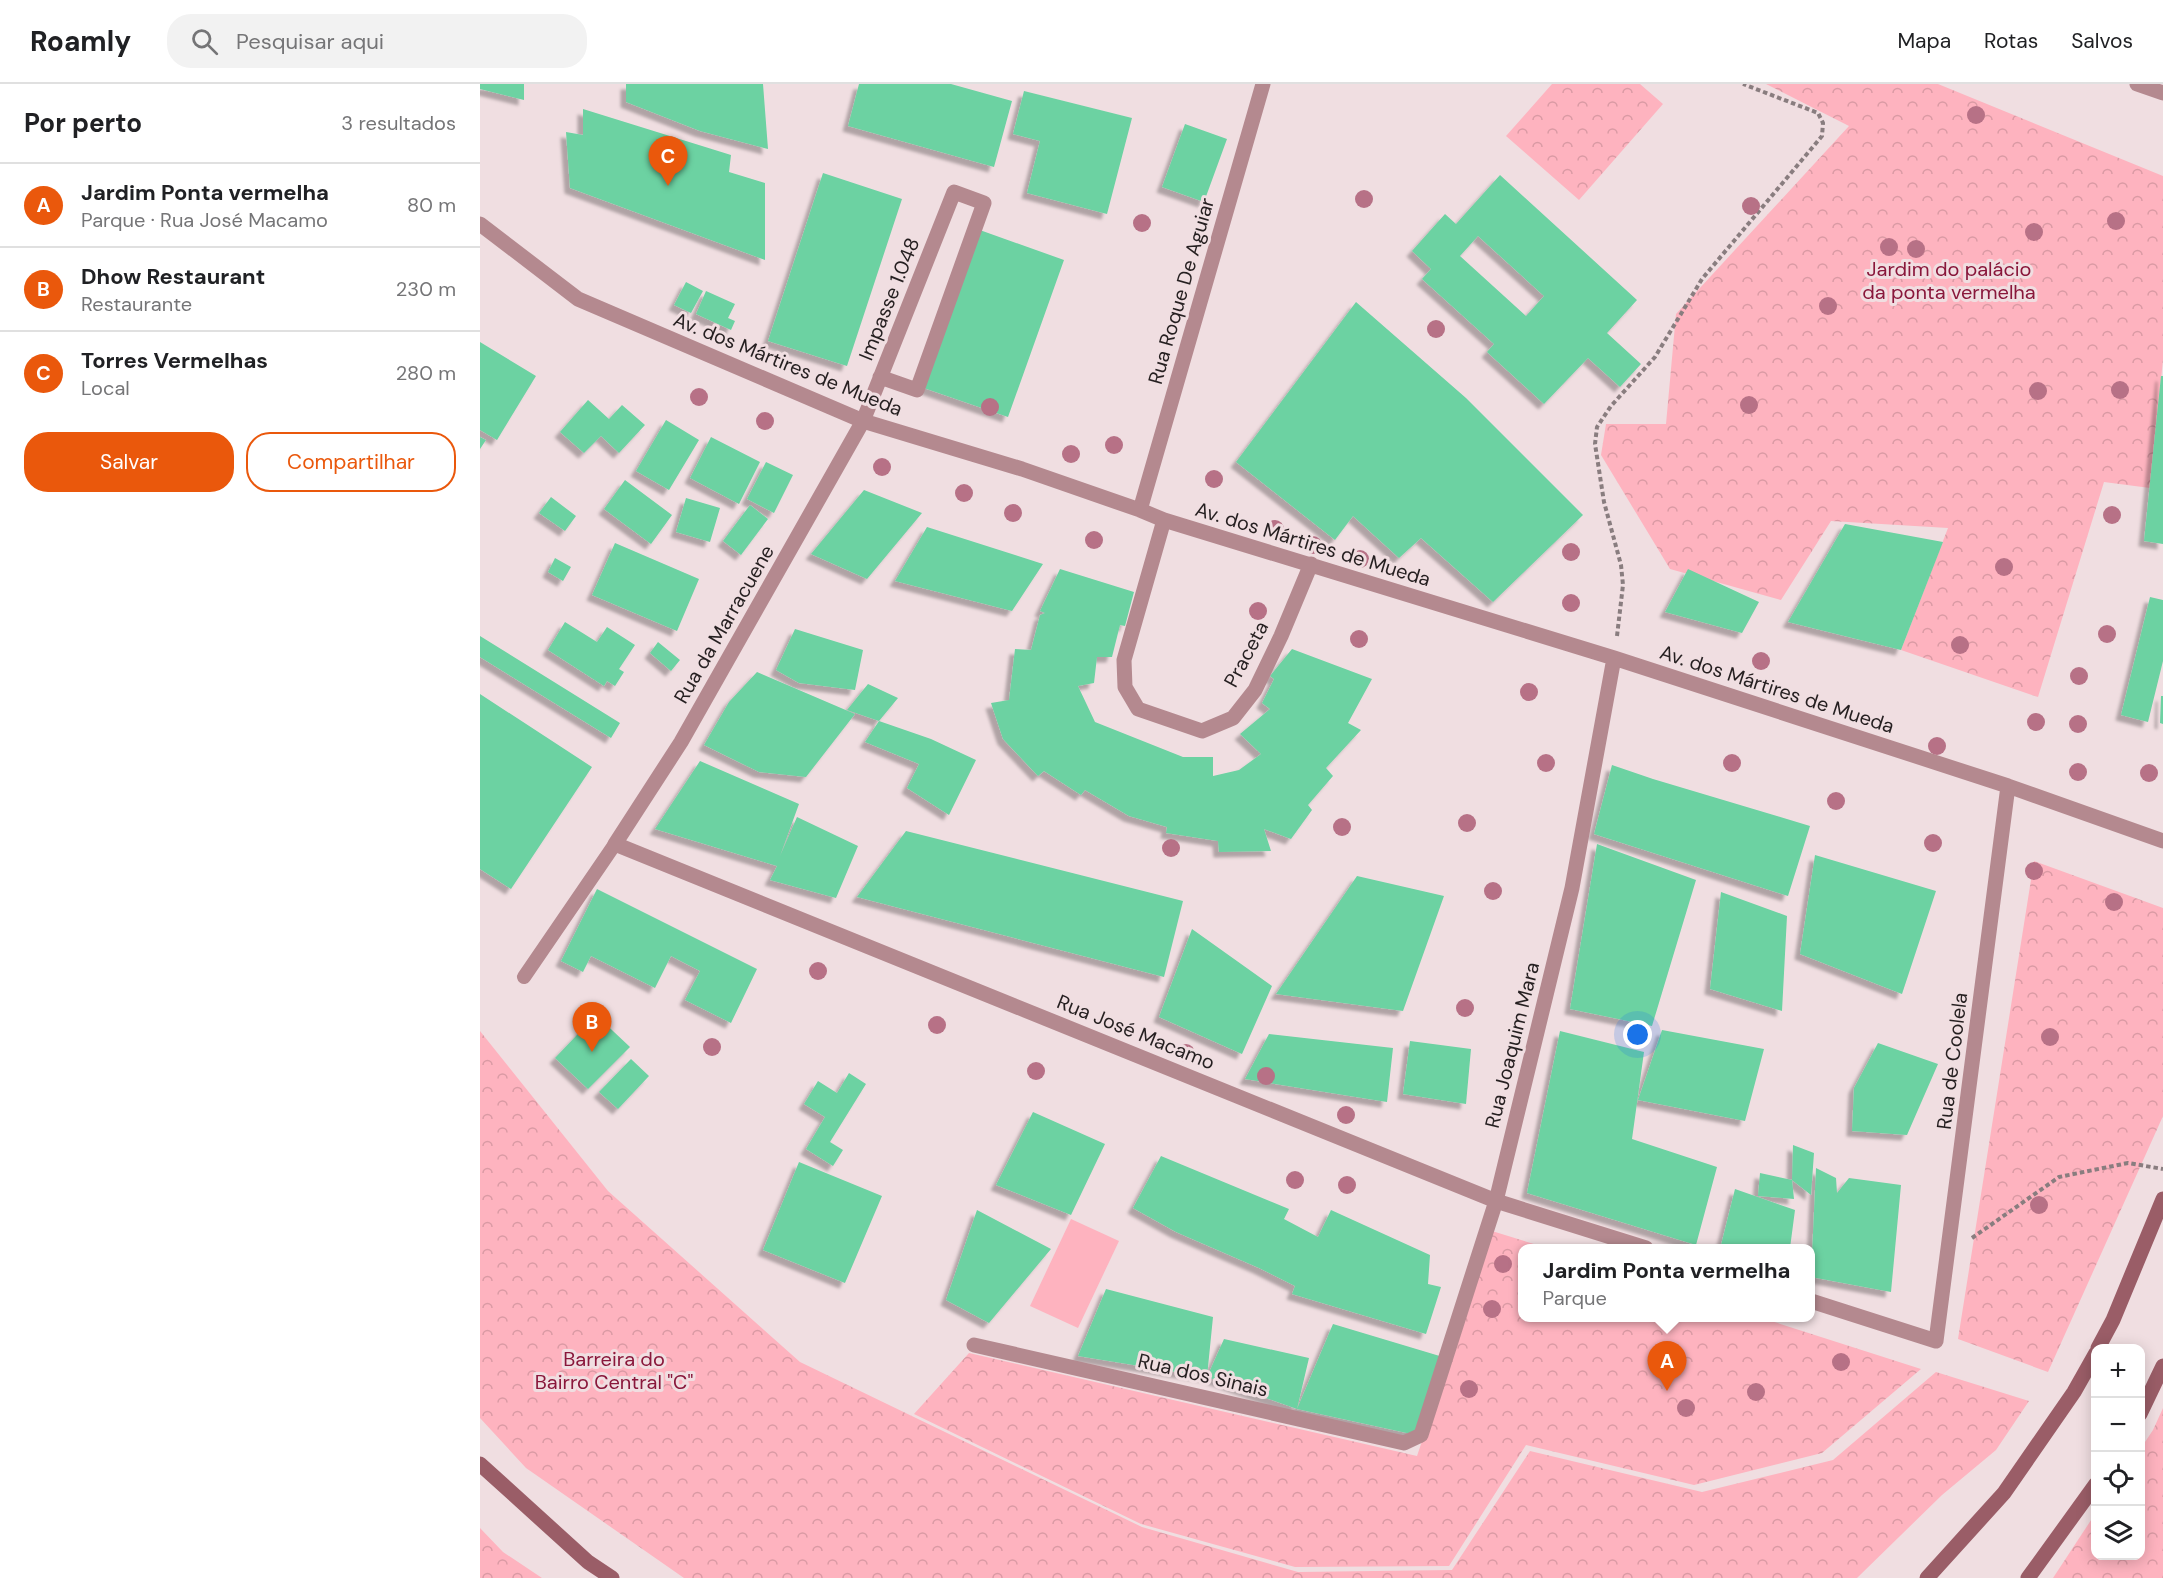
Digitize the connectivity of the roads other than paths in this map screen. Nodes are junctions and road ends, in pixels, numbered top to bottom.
1 (1263, 84) edge
2 (2137, 84) edge
3 (2163, 93) edge
4 (480, 224) edge
5 (880, 377) junction
6 (863, 421) junction
7 (1140, 510) junction
8 (1164, 520) junction
9 (1311, 564) junction
10 (1614, 658) junction
11 (2008, 786) junction
12 (2163, 841) edge
13 (615, 844) junction
14 (524, 977) dead end
15 (2163, 1199) edge
16 (1496, 1200) junction
17 (1634, 1244) edge
18 (1815, 1302) edge
19 (2100, 1344) edge
20 (974, 1345) dead end
21 (2091, 1362) edge
22 (2163, 1366) edge
23 (2145, 1404) edge
24 (1421, 1435) joint
25 (480, 1464) edge
26 (2091, 1491) edge
27 (612, 1578) edge
28 (1927, 1578) edge
29 (2028, 1578) edge

1 - 7 street, Rua Roque De Aguiar
2 - 3 street
4 - 6 street, Av. dos Mártires de Mueda
5 - 5 street, Impasse 1.048
5 - 6 street, Impasse 1.048
6 - 7 street, Av. dos Mártires de Mueda
6 - 13 street, Rua da Marracuene
7 - 8 street, Av. dos Mártires de Mueda
8 - 9 street, Av. dos Mártires de Mueda
8 - 9 street, Praceta
9 - 10 street, Av. dos Mártires de Mueda
10 - 11 street, Av. dos Mártires de Mueda
10 - 16 street, Rua Joaquim Mara
11 - 12 street, Av. dos Mártires de Mueda
11 - 18 street, Rua de Coolela
13 - 14 lane
13 - 16 street, Rua José Macamo
15 - 19 main road
16 - 17 street, Rua José Macamo
16 - 24 street, Rua Joaquim Mara
20 - 24 street, Rua dos Sinais
21 - 28 main road
22 - 23 main road
25 - 27 main road
26 - 29 main road

